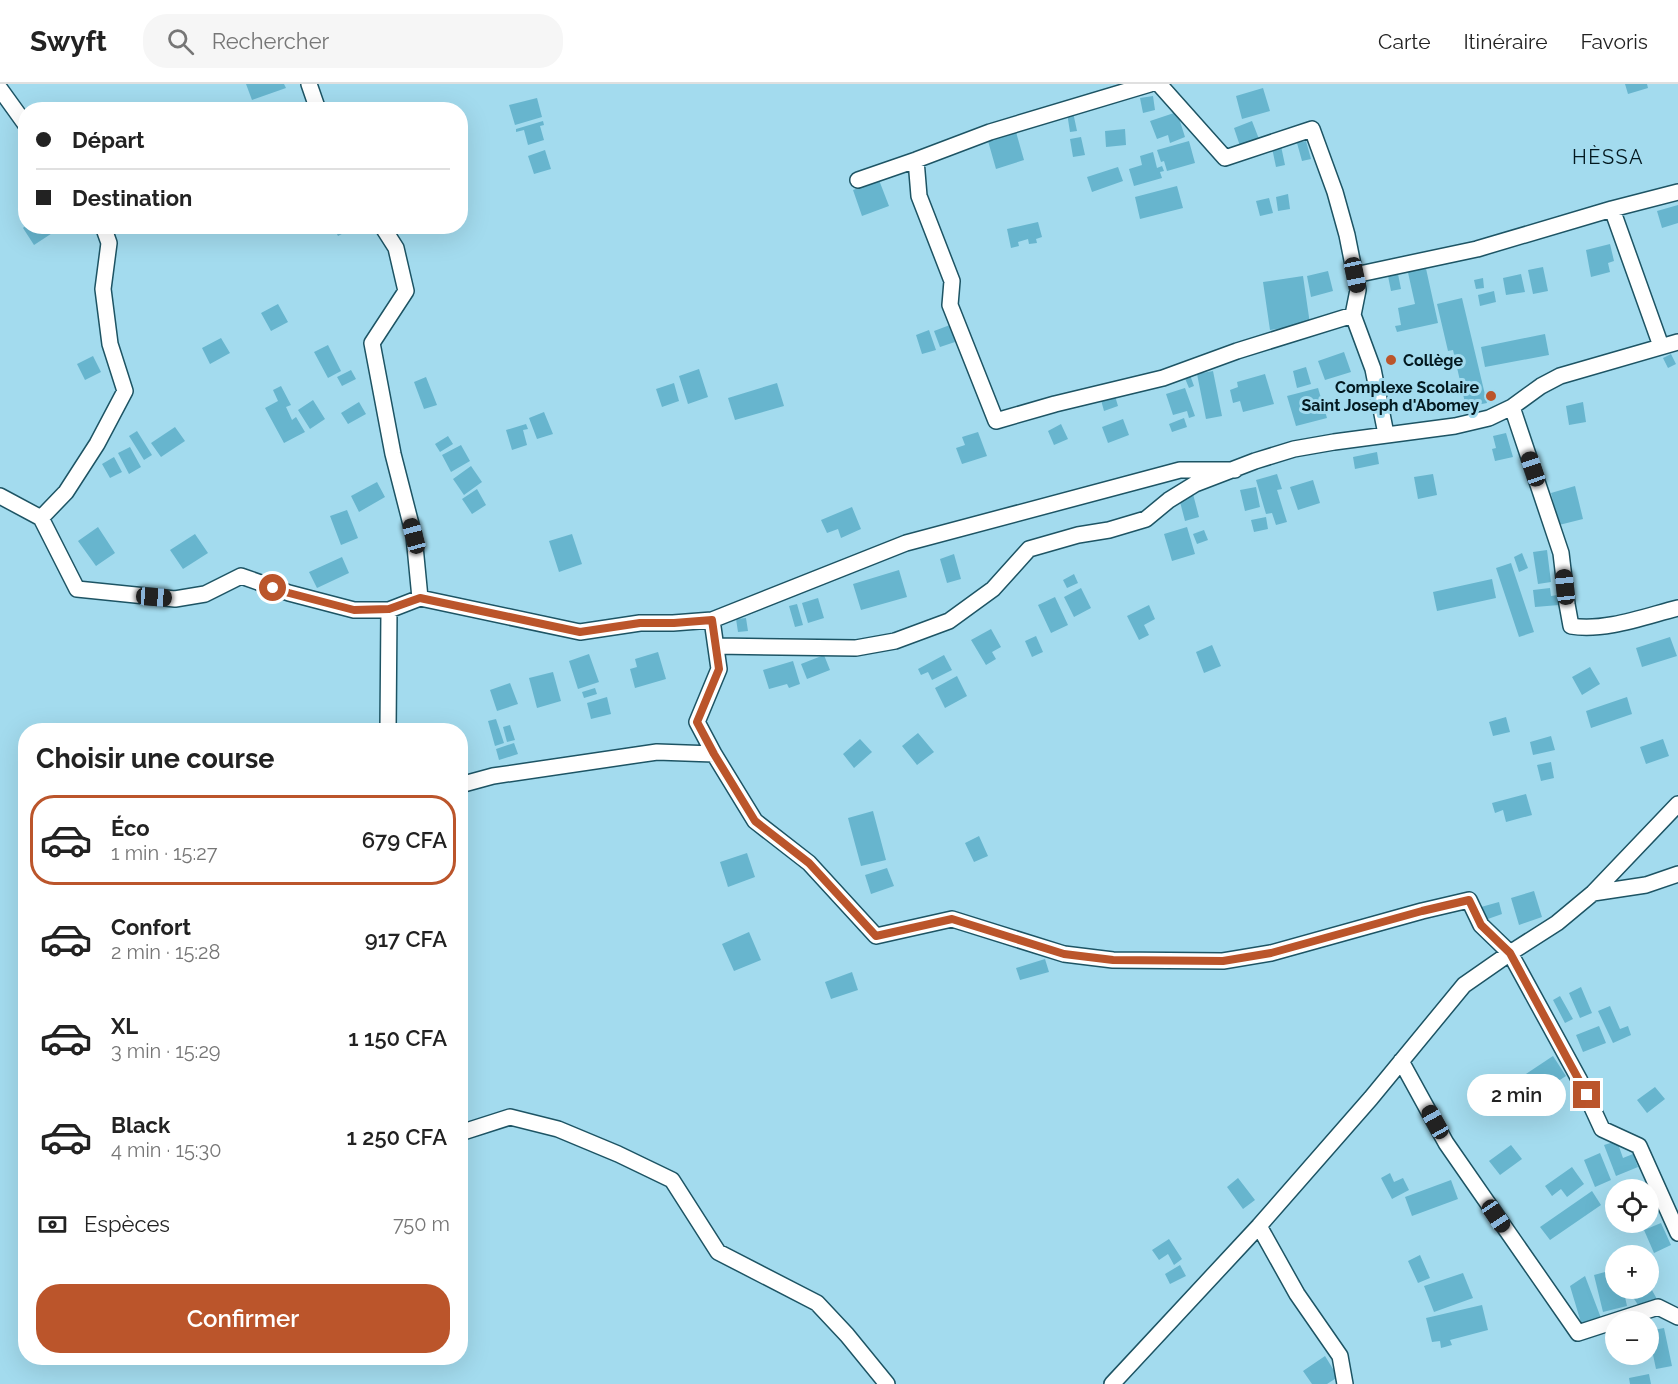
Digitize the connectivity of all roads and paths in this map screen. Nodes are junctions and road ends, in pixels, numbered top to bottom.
1 (309, 84) edge
2 (1150, 84) edge
3 (1159, 84) edge
4 (0, 90) edge
5 (315, 102) edge
6 (18, 114) edge
7 (916, 160) junction
8 (858, 180) dead end
9 (1678, 192) edge
10 (1612, 209) junction
11 (106, 234) edge
12 (387, 234) edge
13 (1355, 275) junction
14 (1353, 315) junction
15 (1678, 342) edge
16 (1661, 346) junction
17 (1512, 407) junction
18 (1386, 434) junction
19 (1235, 470) junction
20 (0, 496) edge
21 (41, 518) junction
22 (420, 598) junction
23 (1678, 608) edge
24 (389, 609) junction
25 (712, 620) junction
26 (716, 645) junction
27 (388, 723) edge
28 (714, 754) junction
29 (468, 783) edge
30 (1678, 804) edge
31 (1678, 874) edge
32 (1593, 893) junction
33 (1510, 953) junction
34 (1401, 1061) junction
35 (468, 1130) edge
36 (1258, 1226) junction
37 (1678, 1233) edge
38 (1678, 1317) edge
39 (887, 1384) edge
40 (1112, 1384) edge
41 (1345, 1384) edge

1 - 5 street
2 - 7 street
3 - 13 street
4 - 6 street
7 - 8 street
7 - 14 street
9 - 10 street
10 - 13 street
10 - 16 street
11 - 21 street
12 - 22 street
13 - 14 street
14 - 18 street
15 - 16 street
16 - 17 street
17 - 18 street
17 - 23 street
18 - 19 street
19 - 25 street
19 - 26 street
20 - 21 street
21 - 24 street
22 - 24 street
22 - 25 street
24 - 27 street
25 - 26 street
26 - 28 street
28 - 29 street
28 - 33 street
30 - 32 street
31 - 32 street
32 - 33 street
33 - 34 street
33 - 37 street
34 - 36 street
34 - 38 street
35 - 39 street
36 - 40 street
36 - 41 street

